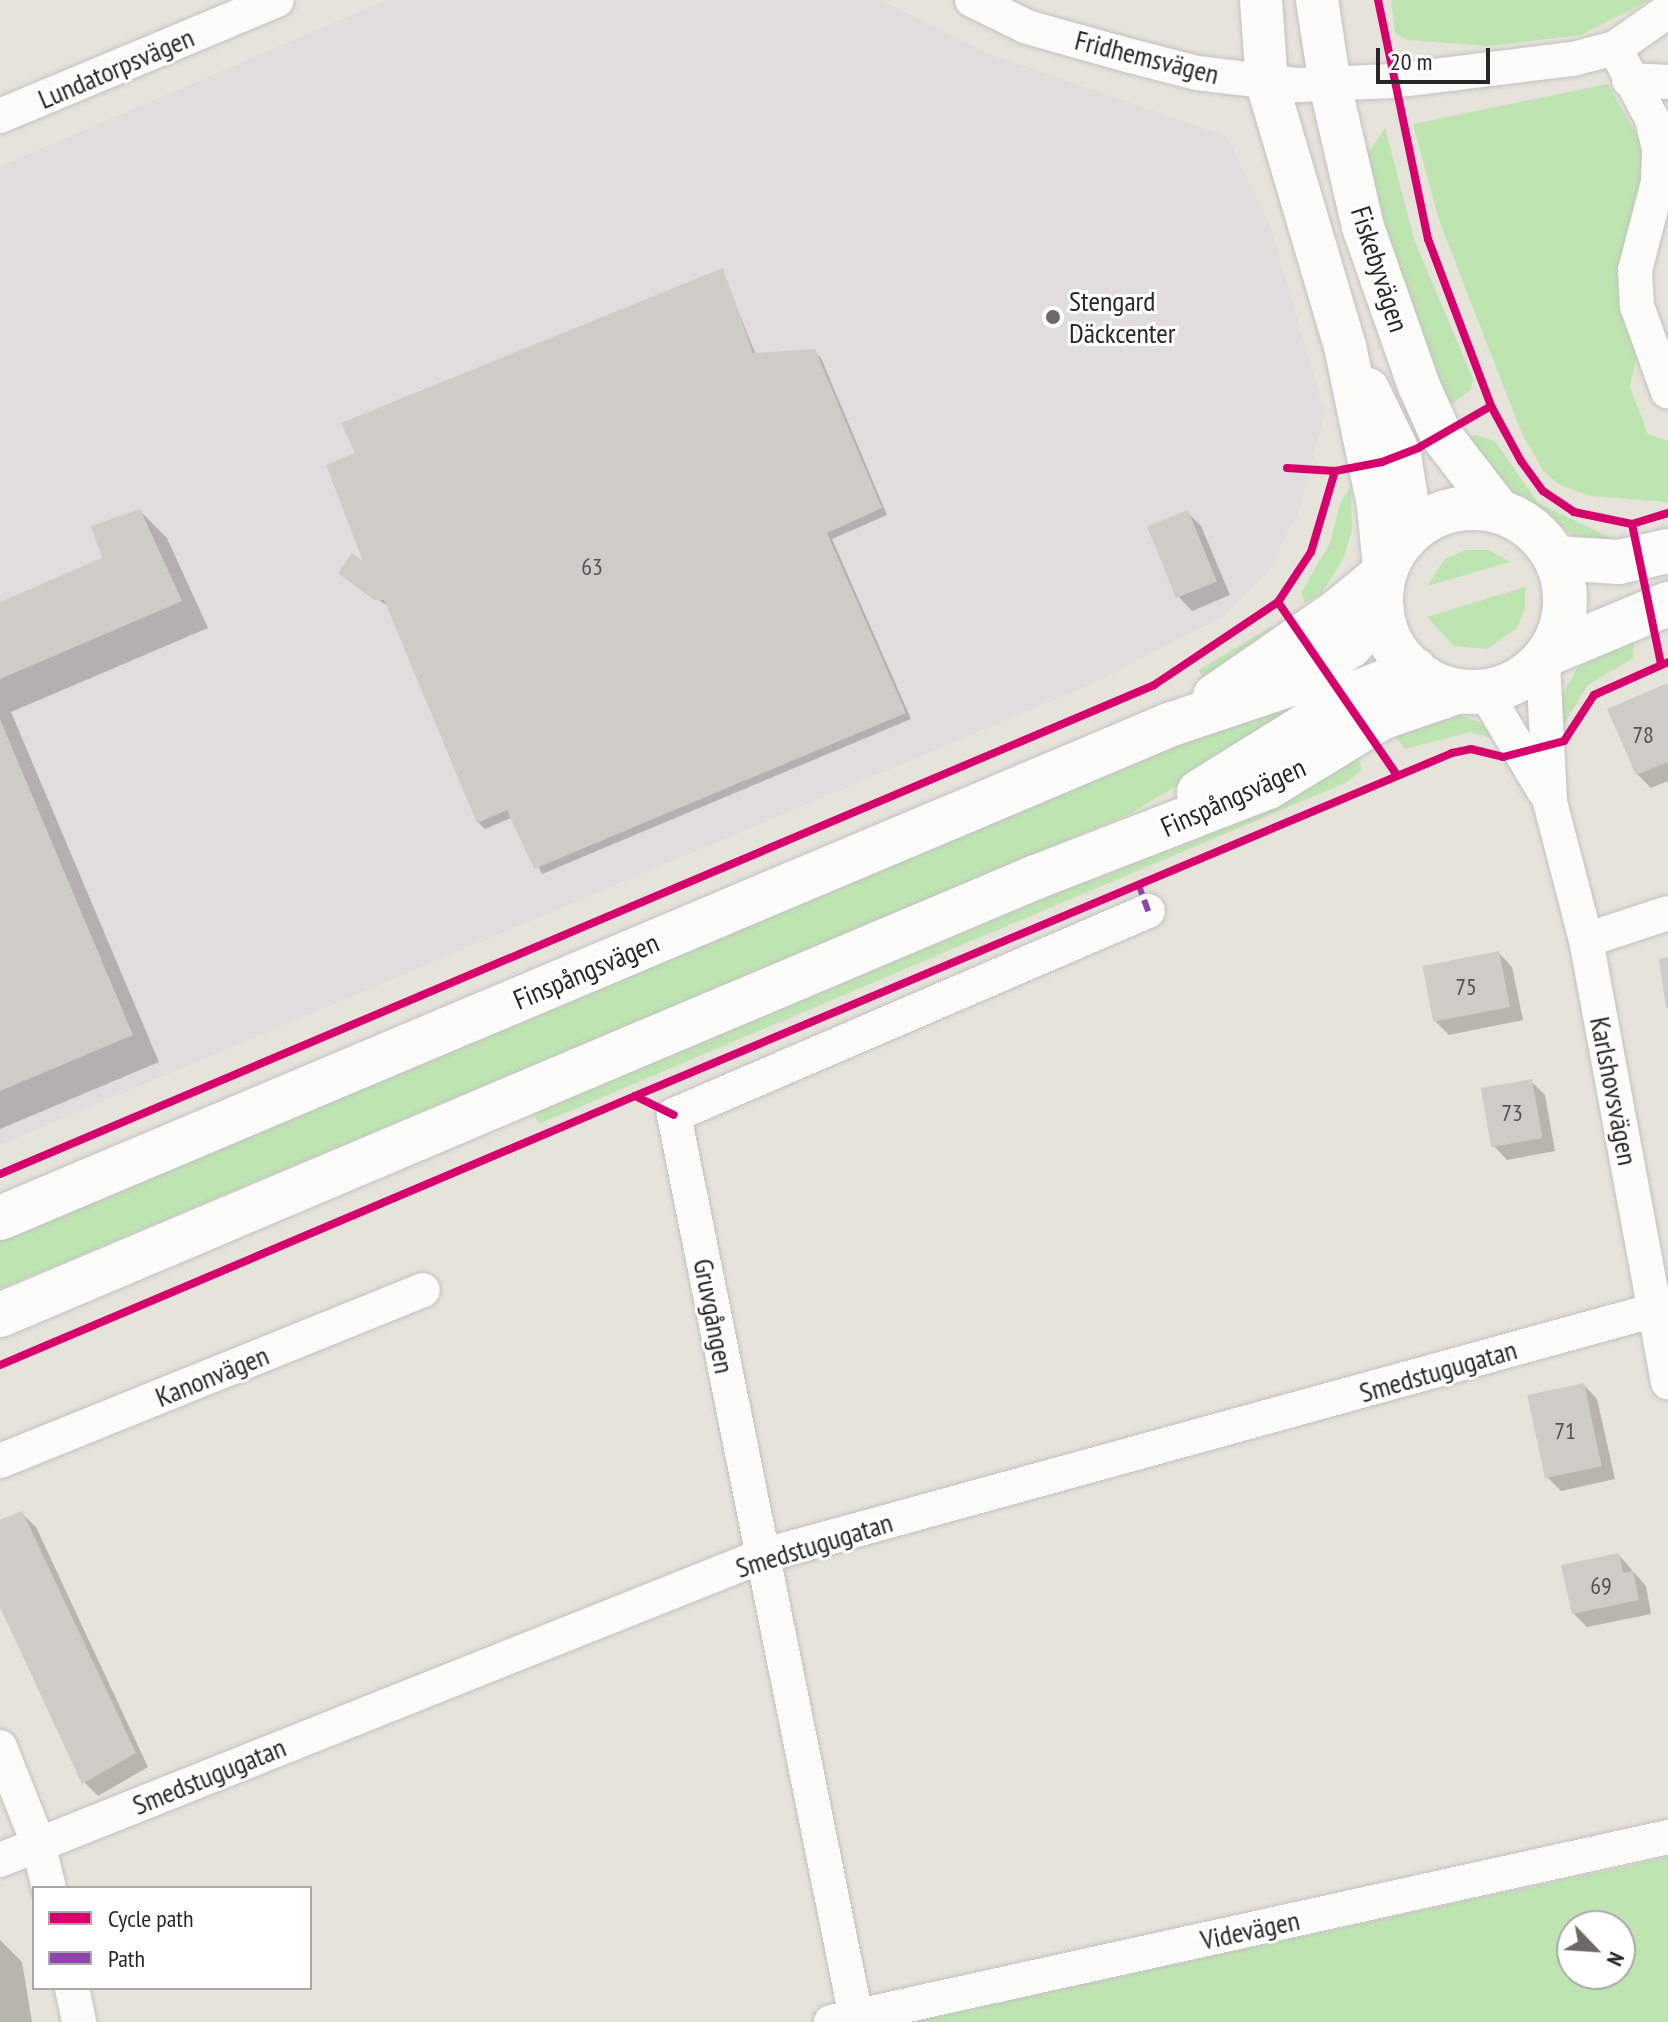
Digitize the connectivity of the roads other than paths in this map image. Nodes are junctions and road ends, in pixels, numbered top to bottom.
1 (277, 0) edge
2 (972, 0) edge
3 (1261, 0) edge
4 (1317, 0) edge
5 (1668, 11) edge
6 (1615, 48) junction
7 (1629, 80) junction
8 (1668, 82) edge
9 (1267, 83) junction
10 (1330, 85) junction
11 (0, 116) edge
12 (1345, 346) junction
13 (1668, 392) edge
14 (1501, 513) junction
15 (1412, 529) junction
16 (1668, 551) edge
17 (1556, 558) junction
18 (1383, 584) junction
19 (1668, 604) edge
20 (1547, 657) junction
21 (1415, 670) junction
22 (1472, 692) junction
23 (1550, 802) junction
24 (1089, 855) junction
25 (1148, 911) dead end
26 (1668, 913) edge
27 (1586, 940) junction
28 (0, 1218) edge
29 (423, 1290) dead end
30 (1655, 1310) junction
31 (0, 1315) edge
32 (1668, 1382) edge
33 (0, 1461) edge
34 (762, 1556) junction
35 (0, 1747) edge
36 (1668, 1837) edge
37 (38, 1843) junction
38 (0, 1860) edge
39 (49, 1886) edge
40 (72, 1990) edge
41 (848, 2020) edge
42 (79, 2022) edge

1 - 11 street, Lundatorpsvägen
2 - 9 street, Fridhemsvägen
3 - 9 street, Fiskebyvägen
4 - 10 street, Fiskebyvägen
5 - 6 street
6 - 7 street
6 - 10 street, Fridhemsvägen
7 - 8 street
7 - 13 street
9 - 10 street, Fridhemsvägen
9 - 12 street, Fiskebyvägen
10 - 14 street, Fiskebyvägen
12 - 15 street, Fiskebyvägen
12 - 18 street, Fiskebyvägen
14 - 15 main road
14 - 17 main road
15 - 18 main road, Finspångsvägen
16 - 17 main road
17 - 20 main road
18 - 21 main road
18 - 28 main road, Finspångsvägen
19 - 20 main road, Finspångsvägen
20 - 22 main road, Finspångsvägen
20 - 23 street, Karlshovsvägen
21 - 22 main road
21 - 24 main road, Finspångsvägen
22 - 23 street, Karlshovsvägen
22 - 24 main road, Finspångsvägen
23 - 27 street, Karlshovsvägen
24 - 31 main road, Finspångsvägen
25 - 34 street, Gruvgången
26 - 27 street
27 - 30 street, Karlshovsvägen
29 - 33 street, Kanonvägen
30 - 32 street, Karlshovsvägen
30 - 34 street, Smedstugugatan
34 - 37 street, Smedstugugatan
34 - 41 street, Gruvgången
35 - 37 street
36 - 41 street, Videvägen
37 - 38 street, Smedstugugatan
37 - 39 street
40 - 42 street

